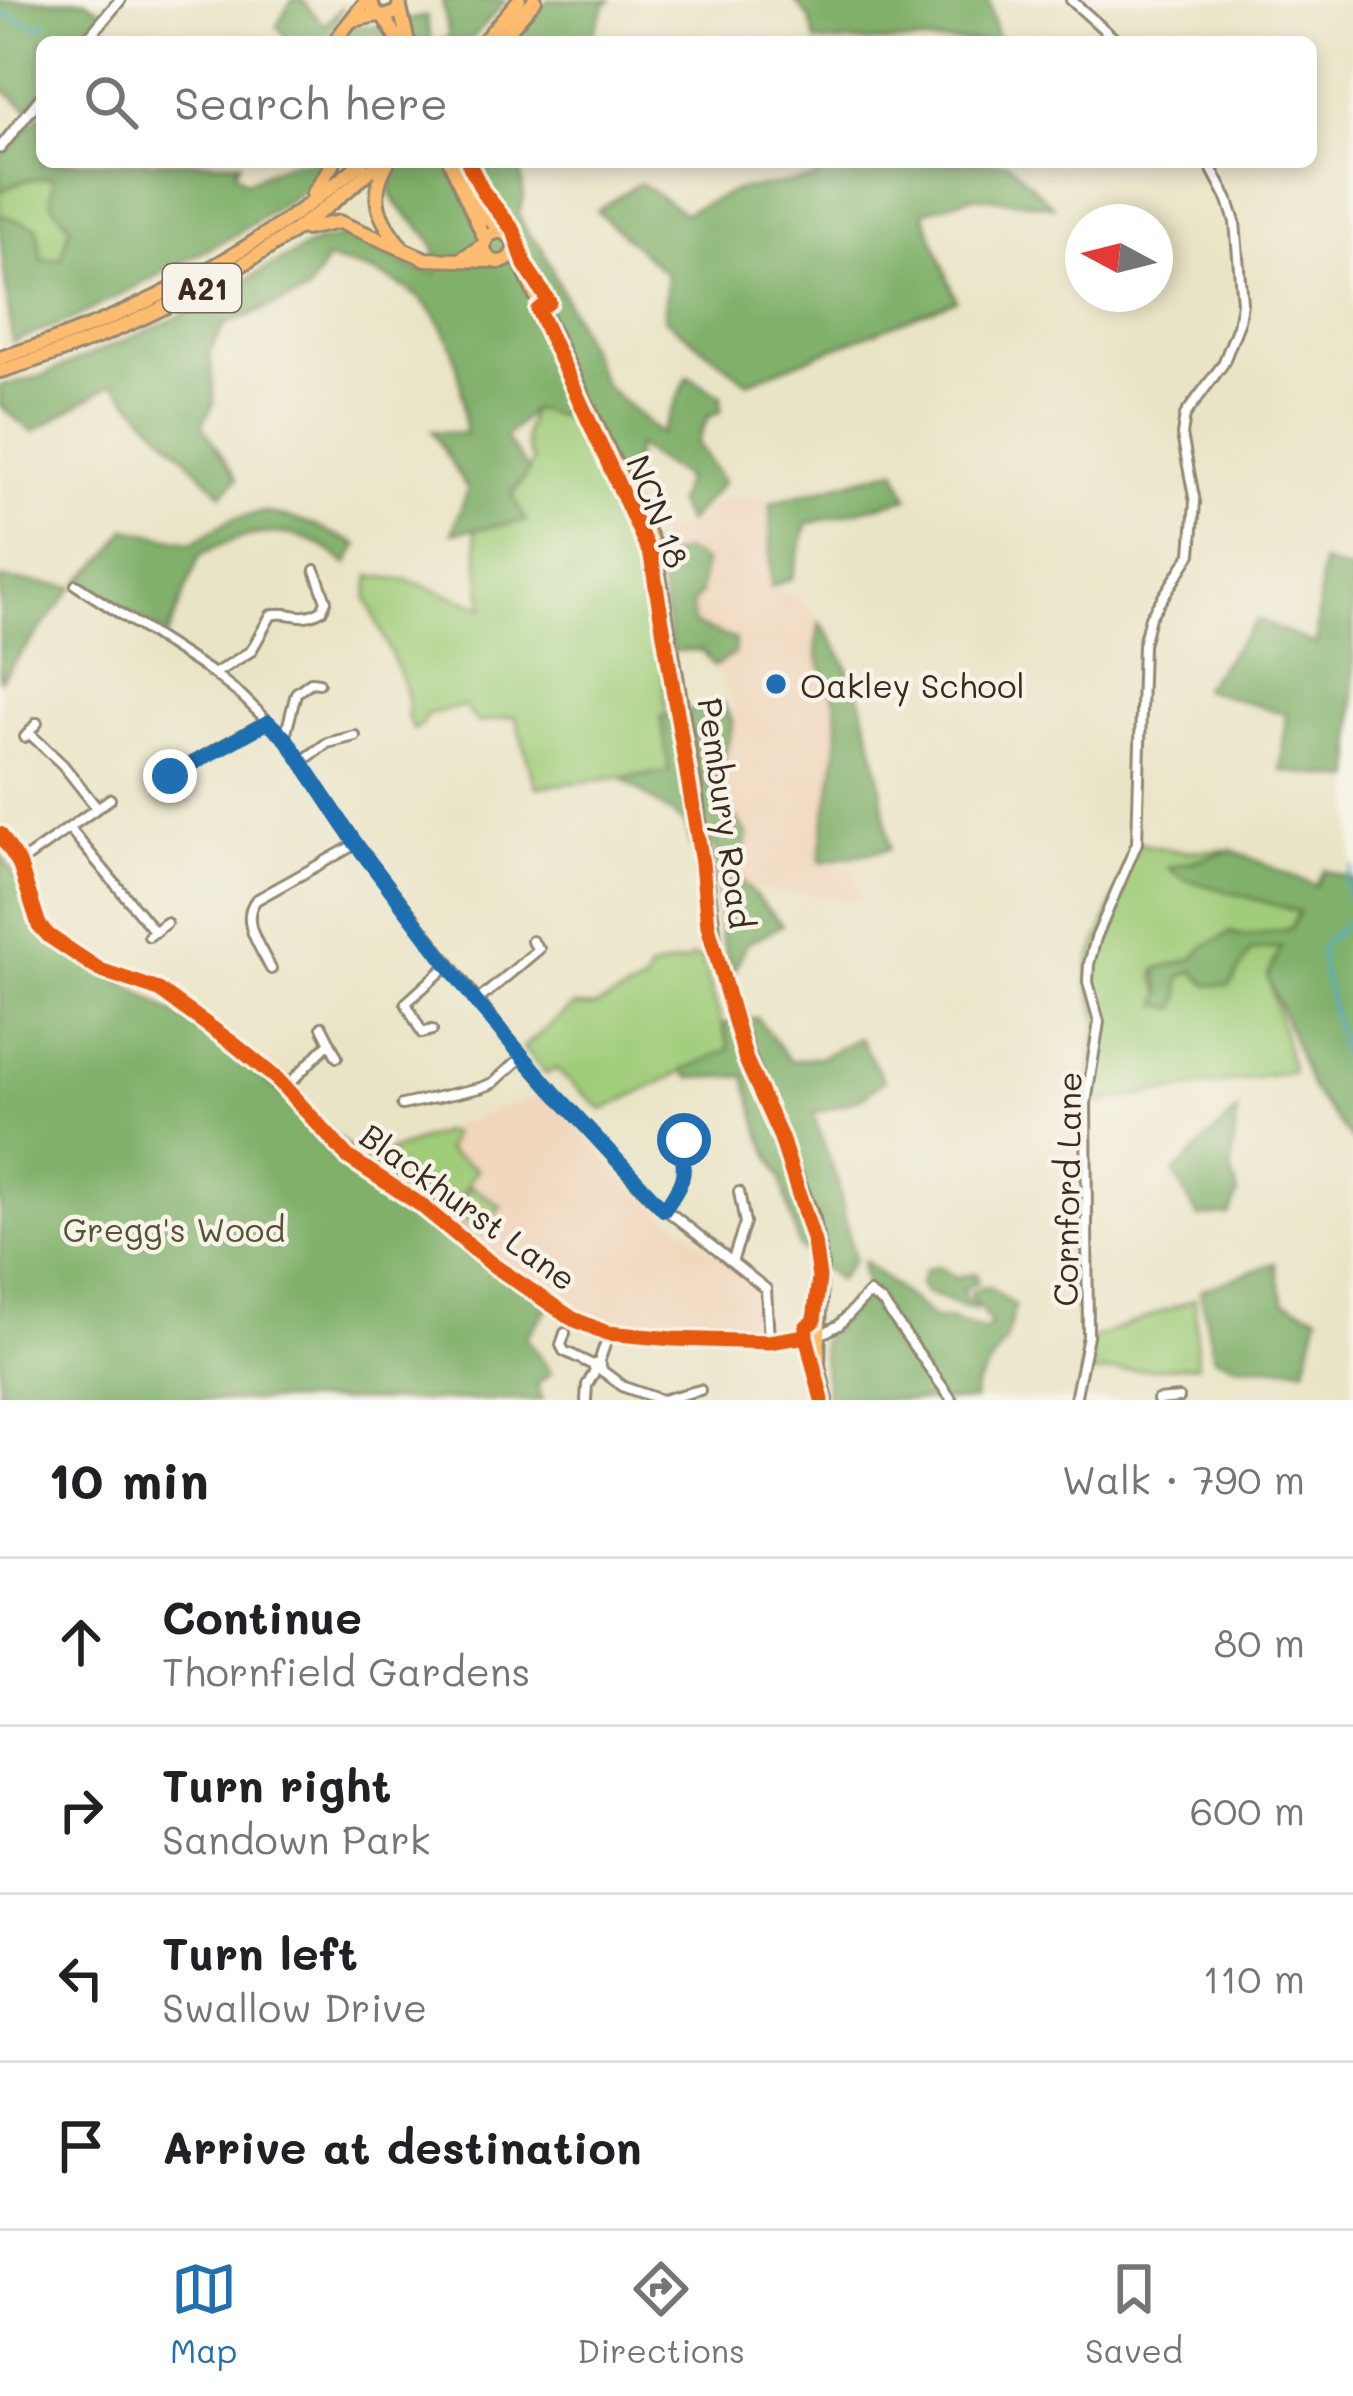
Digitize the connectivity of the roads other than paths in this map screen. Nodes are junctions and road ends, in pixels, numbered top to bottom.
1 (120, 0) edge
2 (369, 0) edge
3 (519, 0) edge
4 (536, 0) edge
5 (1071, 0) edge
6 (400, 4) edge
7 (381, 16) junction
8 (352, 20) junction
9 (90, 36) edge
10 (339, 36) edge
11 (395, 36) edge
12 (407, 36) edge
13 (488, 36) edge
14 (504, 36) edge
15 (1111, 36) edge
16 (36, 103) edge
17 (0, 148) edge
18 (331, 168) edge
19 (354, 168) edge
20 (376, 168) edge
21 (382, 168) edge
22 (453, 168) edge
23 (463, 168) edge
24 (1211, 168) edge
25 (296, 214) junction
26 (500, 231) junction
27 (284, 237) junction
28 (484, 242) junction
29 (402, 247) junction
30 (514, 250) junction
31 (497, 261) junction
32 (454, 262) junction
33 (525, 277) junction
34 (0, 358) edge
35 (0, 371) edge
36 (315, 570) dead end
37 (76, 585) dead end
38 (214, 674) junction
39 (319, 683) dead end
40 (268, 722) junction
41 (37, 723) dead end
42 (355, 736) dead end
43 (284, 737) junction
44 (301, 762) junction
45 (181, 769) junction
46 (170, 776) dead end
47 (186, 779) dead end
48 (110, 799) dead end
49 (98, 808) junction
50 (70, 829) junction
51 (0, 834) edge
52 (356, 844) junction
53 (19, 863) junction
54 (166, 923) dead end
55 (539, 948) dead end
56 (447, 966) junction
57 (272, 969) dead end
58 (476, 1002) junction
59 (322, 1027) dead end
60 (424, 1035) dead end
61 (330, 1042) junction
62 (337, 1057) dead end
63 (522, 1057) junction
64 (285, 1088) junction
65 (402, 1105) dead end
66 (678, 1144) dead end
67 (739, 1192) dead end
68 (664, 1210) junction
69 (732, 1262) junction
70 (565, 1333) dead end
71 (609, 1333) junction
72 (820, 1335) junction
73 (769, 1342) junction
74 (597, 1367) junction
75 (700, 1390) dead end
76 (1179, 1398) edge
77 (586, 1400) edge
78 (651, 1400) edge
79 (662, 1400) edge
80 (826, 1400) edge
81 (952, 1400) edge
82 (1075, 1400) edge
83 (1158, 1400) edge

1 - 9 street
2 - 7 main road
2 - 8 main road
3 - 13 main road
4 - 14 main road
5 - 15 street
6 - 7 main road
6 - 12 main road
7 - 8 main road
7 - 11 main road
8 - 10 main road
16 - 17 street
18 - 25 main road, A21
19 - 25 main road, A21
20 - 27 main road, A21
21 - 29 main road, A21
22 - 28 main road
23 - 26 main road
24 - 82 street, Cornford Lane
25 - 34 main road, A21
26 - 28 main road
26 - 30 main road
27 - 29 main road, A21
27 - 35 main road, A21
28 - 31 main road
28 - 32 main road
29 - 32 main road, A21
30 - 31 main road
30 - 33 main road, Pembury Road
31 - 32 main road, A21
31 - 33 main road, Pembury Road
33 - 72 main road, Pembury Road
36 - 38 street
37 - 38 street
38 - 40 street
39 - 43 street
40 - 43 street
40 - 45 street
41 - 49 street
42 - 44 street
43 - 44 street
44 - 52 street
45 - 46 street
45 - 47 street
48 - 49 street
49 - 50 street
50 - 53 street
50 - 54 street
51 - 53 street, Blackhurst Lane
52 - 56 street
52 - 57 street
53 - 64 street, Blackhurst Lane
55 - 58 street
56 - 58 street
56 - 60 street
58 - 63 street
59 - 61 street
61 - 62 street
61 - 64 street
63 - 65 street
63 - 68 street
64 - 71 street, Blackhurst Lane
66 - 68 street
67 - 69 street
68 - 69 street
69 - 73 street
70 - 74 street
71 - 73 street, Blackhurst Lane
71 - 74 street
72 - 73 street, Blackhurst Lane
72 - 80 main road, Pembury Road
72 - 81 street
74 - 77 street
74 - 78 street
75 - 79 street
76 - 83 street
78 - 79 street

